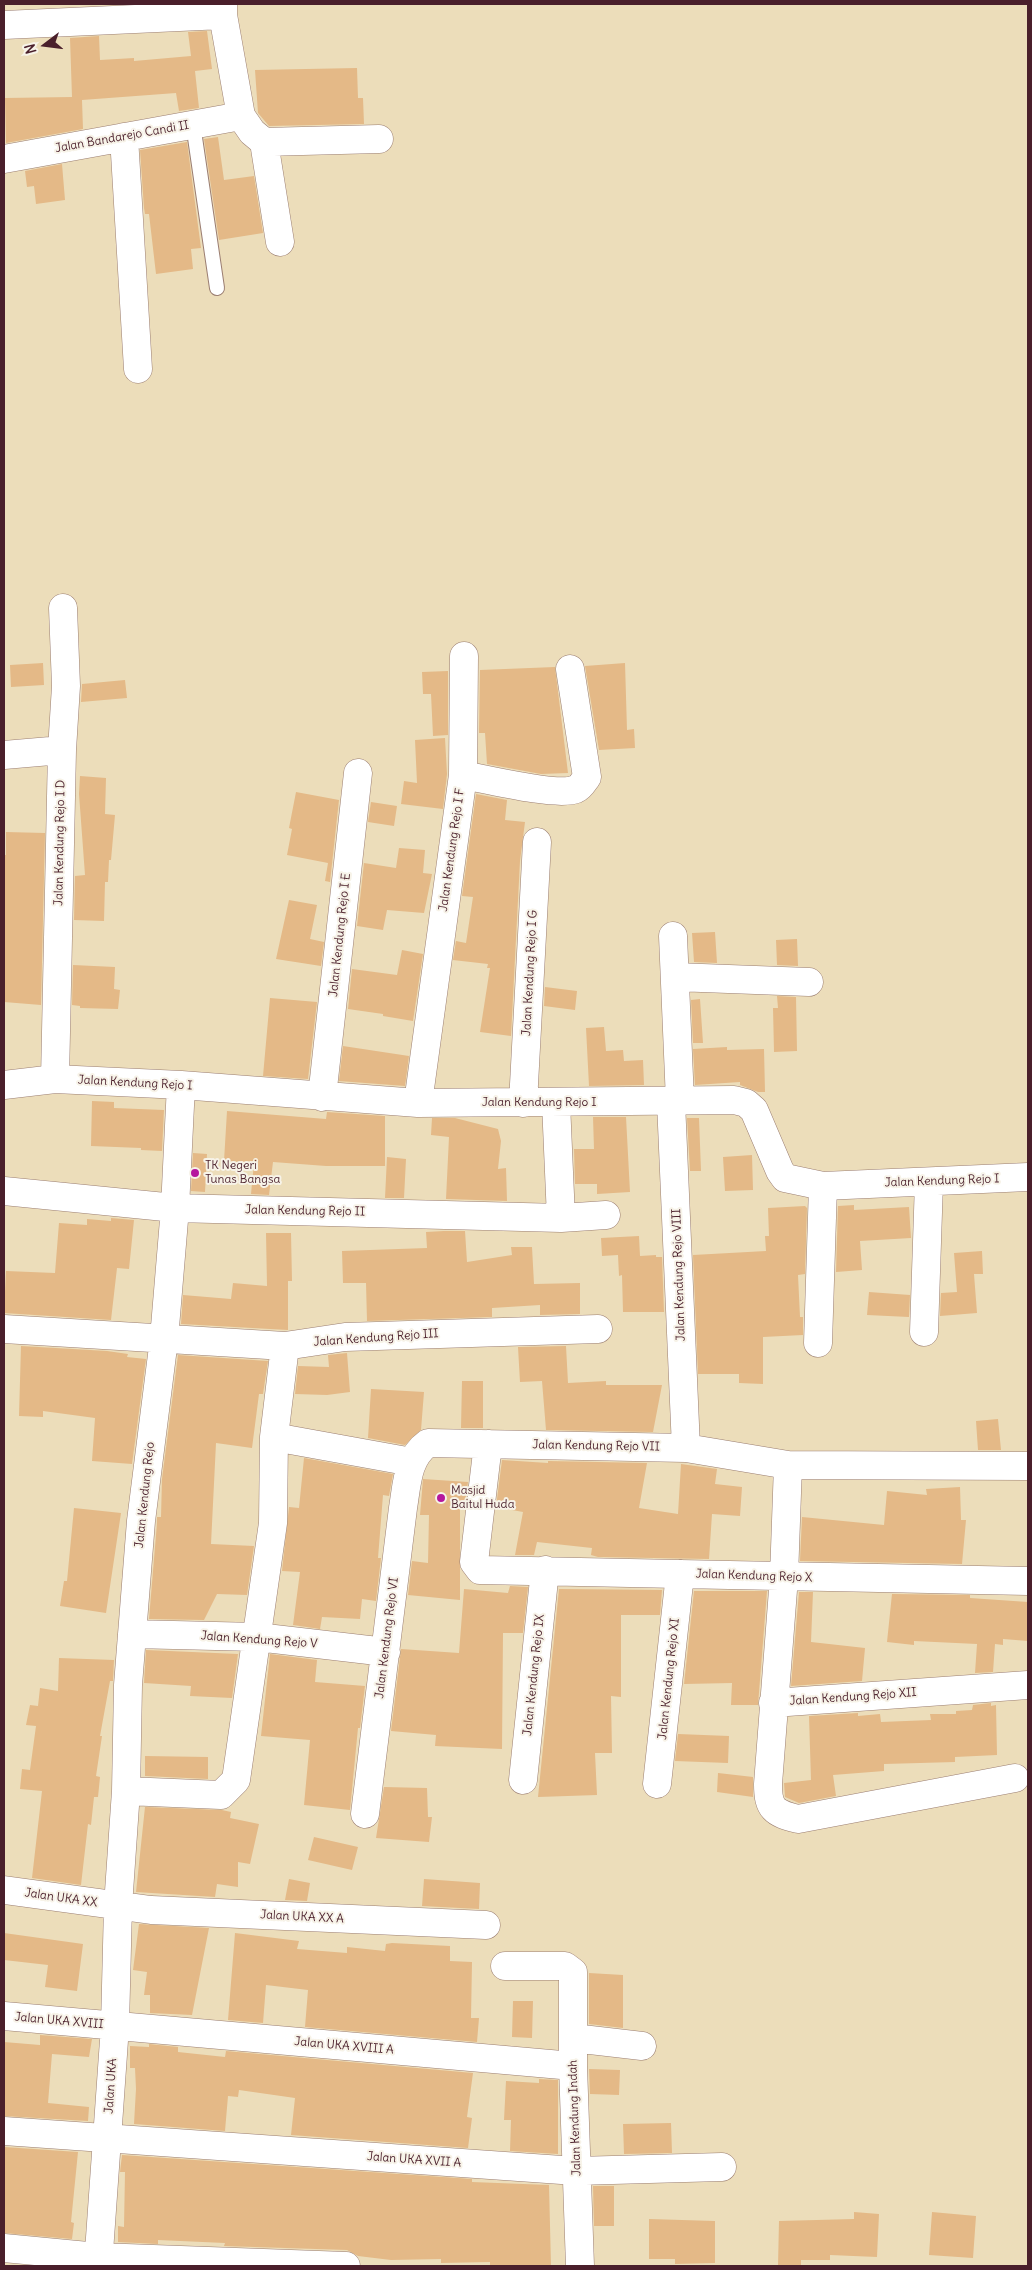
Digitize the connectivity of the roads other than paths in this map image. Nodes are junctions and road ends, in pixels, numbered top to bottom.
1 (223, 9) edge
2 (4, 26) edge
3 (241, 116) junction
4 (193, 124) junction
5 (124, 137) junction
6 (379, 139) dead end
7 (264, 142) junction
8 (4, 159) edge
9 (280, 242) dead end
10 (217, 288) dead end
11 (138, 369) dead end
12 (62, 608) dead end
13 (464, 656) dead end
14 (570, 669) dead end
15 (62, 750) junction
16 (4, 755) edge
17 (358, 773) dead end
18 (463, 775) junction
19 (537, 842) dead end
20 (673, 936) dead end
21 (675, 978) junction
22 (809, 982) dead end
23 (55, 1079) junction
24 (4, 1085) edge
25 (181, 1085) junction
26 (322, 1097) junction
27 (675, 1101) junction
28 (418, 1103) junction
29 (523, 1103) junction
30 (556, 1103) junction
31 (1028, 1177) edge
32 (929, 1182) junction
33 (823, 1186) junction
34 (4, 1191) edge
35 (175, 1208) junction
36 (606, 1215) dead end
37 (561, 1218) junction
38 (598, 1328) dead end
39 (4, 1330) edge
40 (924, 1332) dead end
41 (164, 1339) junction
42 (818, 1343) dead end
43 (284, 1346) junction
44 (274, 1437) junction
45 (488, 1444) junction
46 (686, 1448) junction
47 (412, 1462) junction
48 (788, 1465) junction
49 (1028, 1466) edge
50 (545, 1570) junction
51 (680, 1574) junction
52 (784, 1578) junction
53 (1028, 1581) edge
54 (132, 1634) junction
55 (257, 1638) junction
56 (386, 1652) junction
57 (1028, 1685) edge
58 (773, 1703) junction
59 (1015, 1778) dead end
60 (523, 1780) dead end
61 (658, 1784) dead end
62 (126, 1791) junction
63 (365, 1814) dead end
64 (4, 1890) edge
65 (118, 1906) junction
66 (486, 1925) dead end
67 (504, 1966) dead end
68 (4, 2016) edge
69 (115, 2026) junction
70 (573, 2038) junction
71 (642, 2046) dead end
72 (573, 2066) junction
73 (4, 2131) edge
74 (107, 2140) junction
75 (722, 2167) dead end
76 (576, 2171) junction
77 (4, 2248) edge
78 (98, 2262) edge
79 (346, 2266) edge
80 (580, 2266) edge

1 - 2 street
1 - 3 street
3 - 4 street, Jalan Bandarejo Candi II
3 - 7 street
4 - 5 street, Jalan Bandarejo Candi II
4 - 10 lane
5 - 8 street, Jalan Bandarejo Candi II
5 - 11 street
6 - 7 street
7 - 9 street
12 - 15 street, Jalan Kendung Rejo I D
13 - 18 street
14 - 18 street, Jalan Kendung Rejo I F
15 - 16 street
15 - 23 street, Jalan Kendung Rejo I D
17 - 26 street, Jalan Kendung Rejo I E
18 - 28 street, Jalan Kendung Rejo I F
19 - 29 street, Jalan Kendung Rejo I G
20 - 21 street, Jalan Kendung Rejo VIII
21 - 22 street
21 - 27 street, Jalan Kendung Rejo VIII
23 - 24 street, Jalan Kendung Rejo I
23 - 25 street, Jalan Kendung Rejo I
25 - 26 street, Jalan Kendung Rejo I
25 - 35 street, Jalan Kendung Rejo
26 - 28 street, Jalan Kendung Rejo I
27 - 30 street, Jalan Kendung Rejo I
27 - 33 street, Jalan Kendung Rejo I
27 - 46 street, Jalan Kendung Rejo VIII
28 - 29 street, Jalan Kendung Rejo I
29 - 30 street, Jalan Kendung Rejo I
30 - 37 street
31 - 32 street, Jalan Kendung Rejo I
32 - 33 street, Jalan Kendung Rejo I
32 - 40 street
33 - 42 street
34 - 35 street, Jalan Kendung Rejo II
35 - 37 street, Jalan Kendung Rejo II
35 - 41 street, Jalan Kendung Rejo
36 - 37 street, Jalan Kendung Rejo II
38 - 43 street, Jalan Kendung Rejo III
39 - 41 street, Jalan Kendung Rejo III
41 - 43 street, Jalan Kendung Rejo III
41 - 54 street, Jalan Kendung Rejo
43 - 44 street
44 - 47 street
44 - 55 street
45 - 46 street, Jalan Kendung Rejo VII
45 - 47 street, Jalan Kendung Rejo VII
45 - 50 street, Jalan Kendung Rejo X
46 - 48 street, Jalan Kendung Rejo VII
47 - 56 street, Jalan Kendung Rejo VI
48 - 49 street, Jalan Kendung Rejo VII
48 - 52 street, Jalan Kendung Rejo XII
50 - 51 street, Jalan Kendung Rejo X
50 - 60 street, Jalan Kendung Rejo IX
51 - 52 street, Jalan Kendung Rejo X
51 - 61 street, Jalan Kendung Rejo XI
52 - 53 street, Jalan Kendung Rejo X
52 - 58 street, Jalan Kendung Rejo XII
54 - 55 street, Jalan Kendung Rejo V
54 - 62 street, Jalan Kendung Rejo
55 - 56 street, Jalan Kendung Rejo V
55 - 62 street
56 - 63 street, Jalan Kendung Rejo VI
57 - 58 street, Jalan Kendung Rejo XII
58 - 59 street
62 - 65 street, Jalan Kendung Rejo
64 - 65 street, Jalan UKA XX
65 - 66 street, Jalan UKA XX A
65 - 69 street, Jalan UKA
67 - 70 street, Jalan Kendung Indah
68 - 69 street, Jalan UKA XVIII
69 - 72 street, Jalan UKA XVIII A
69 - 74 street, Jalan UKA
70 - 71 street
70 - 72 street, Jalan Kendung Indah
72 - 76 street, Jalan Kendung Indah
73 - 74 street, Jalan UKA XVII A
74 - 76 street, Jalan UKA XVII A
74 - 78 street, Jalan UKA
75 - 76 street, Jalan UKA XVII A
76 - 80 street, Jalan Kendung Indah
77 - 78 street
78 - 79 street

